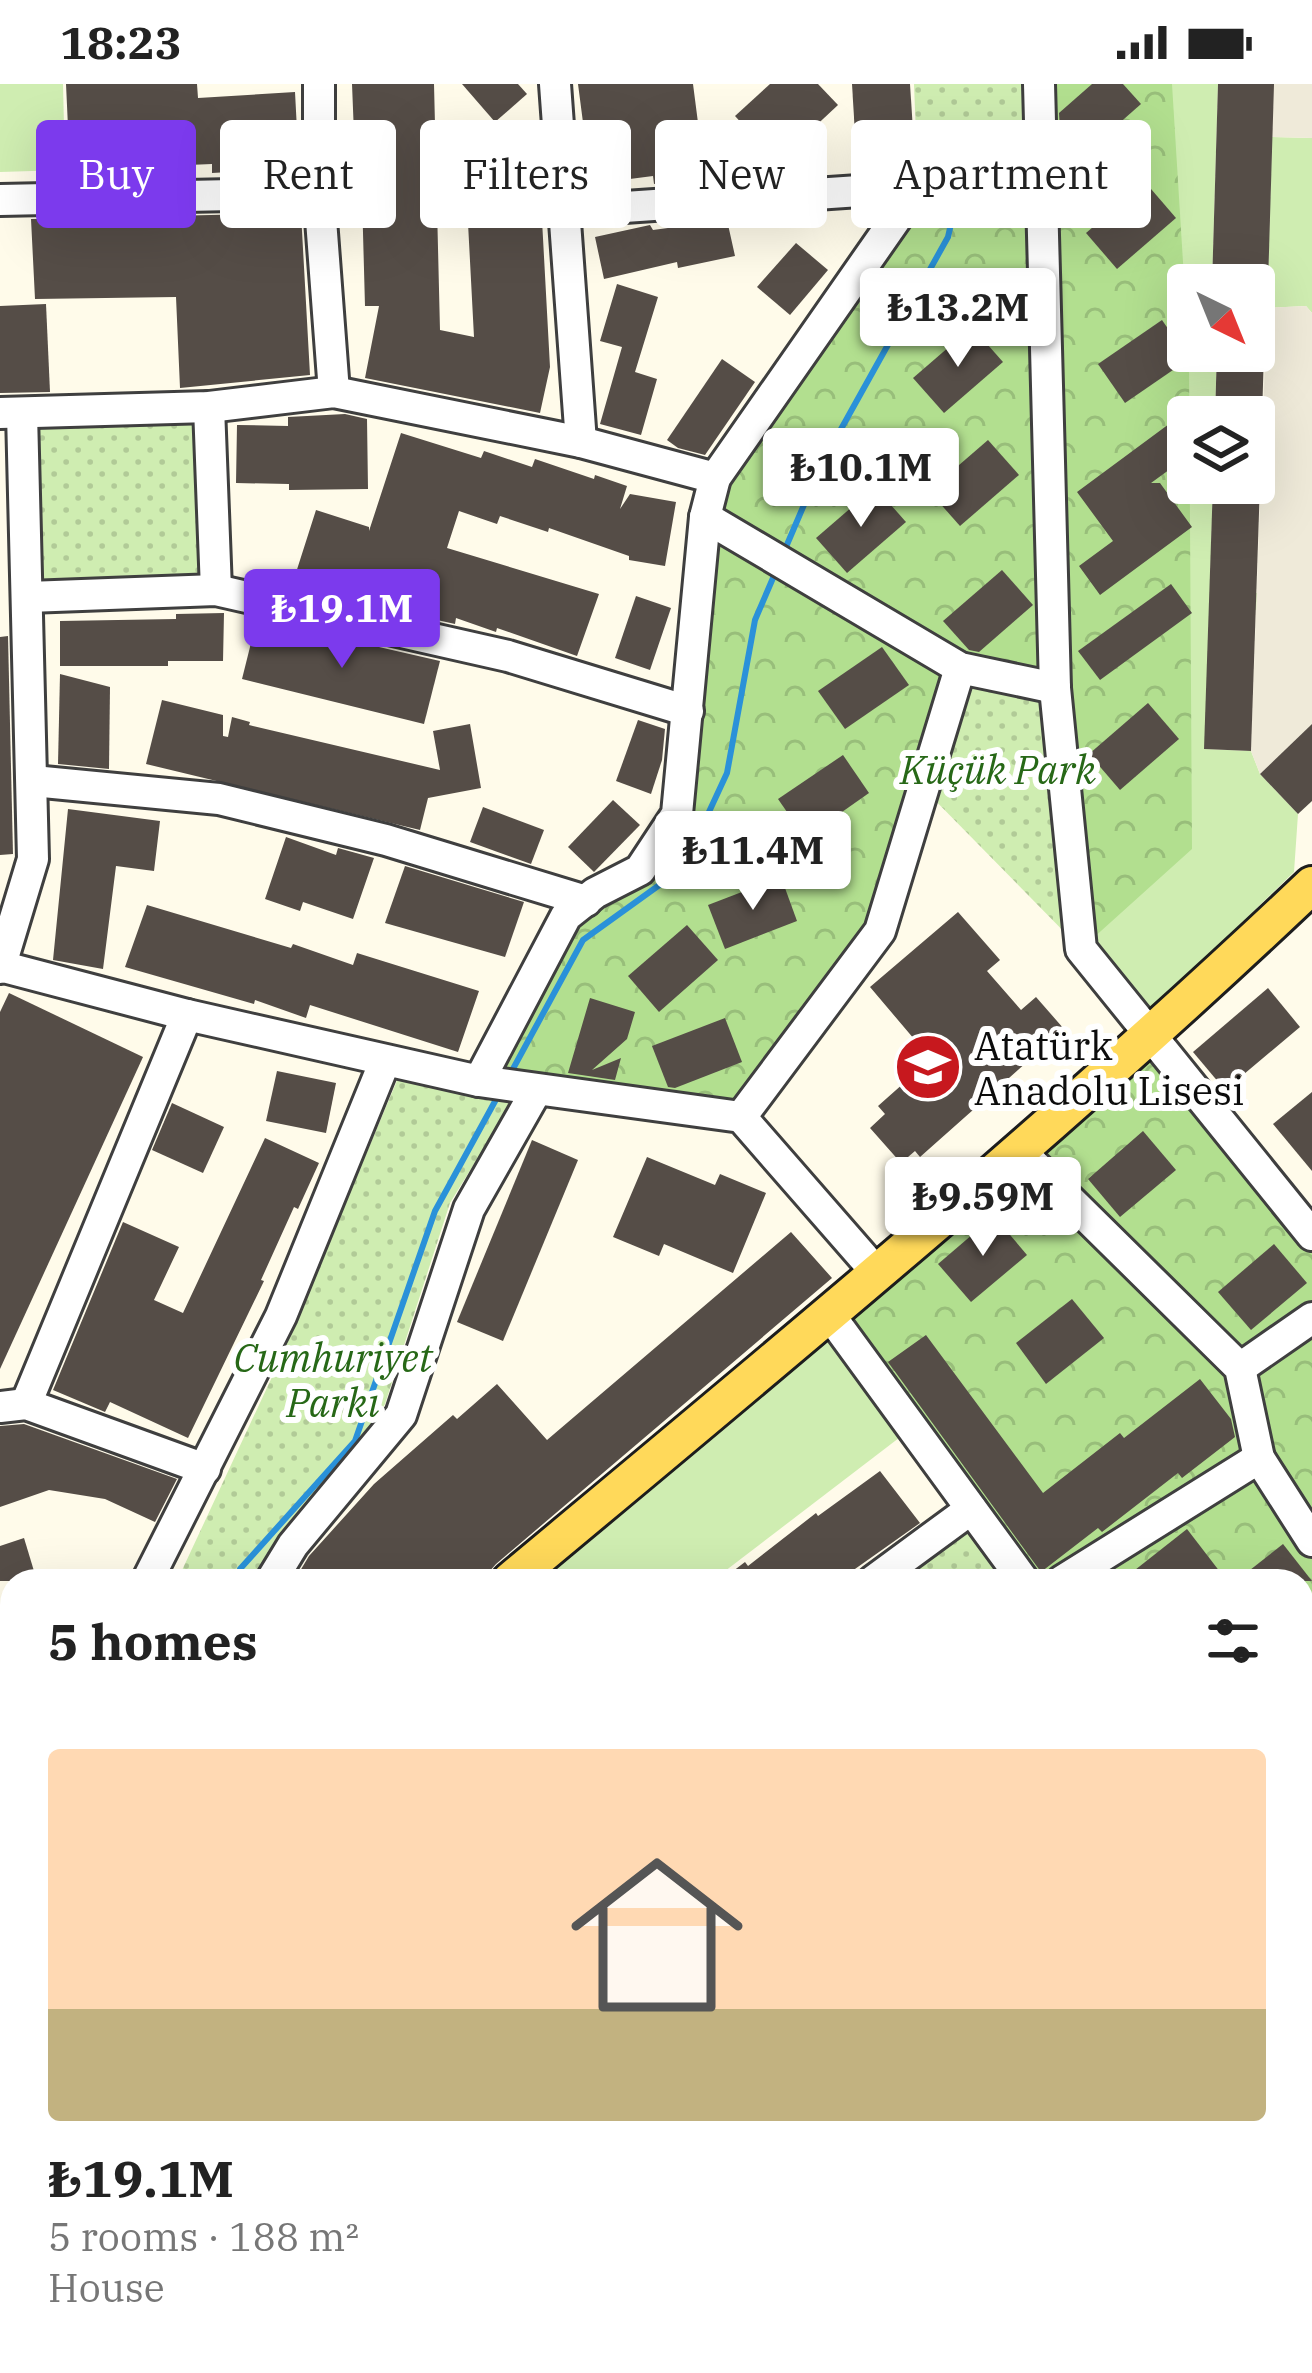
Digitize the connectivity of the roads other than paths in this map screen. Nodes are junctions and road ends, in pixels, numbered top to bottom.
1 (319, 84) edge
2 (555, 84) edge
3 (1039, 84) edge
4 (319, 120) edge
5 (558, 120) edge
6 (1039, 120) edge
7 (851, 192) edge
8 (220, 196) edge
9 (0, 200) edge
10 (631, 207) edge
11 (322, 228) edge
12 (567, 228) edge
13 (890, 228) edge
14 (1041, 228) edge
15 (334, 392) junction
16 (209, 407) junction
17 (11, 413) edge
18 (581, 442) junction
19 (715, 478) junction
20 (704, 517) junction
21 (216, 590) junction
22 (28, 597) junction
23 (960, 668) junction
24 (1055, 688) junction
25 (688, 711) junction
26 (33, 781) junction
27 (1312, 885) edge
28 (586, 901) junction
29 (0, 967) edge
30 (187, 1015) junction
31 (1151, 1037) junction
32 (385, 1061) junction
33 (478, 1081) junction
34 (536, 1091) junction
35 (741, 1117) junction
36 (1021, 1152) junction
37 (1312, 1235) edge
38 (878, 1274) junction
39 (829, 1314) junction
40 (1312, 1318) edge
41 (1240, 1368) junction
42 (13, 1406) edge
43 (1259, 1458) junction
44 (205, 1469) junction
45 (971, 1509) junction
46 (1312, 1541) edge
47 (153, 1569) edge
48 (278, 1569) edge
49 (524, 1569) edge
50 (889, 1569) edge
51 (1015, 1569) edge
52 (1081, 1569) edge

1 - 4 street
2 - 5 street
3 - 6 street
7 - 10 street
8 - 9 street
11 - 15 street
12 - 18 street
13 - 19 street
14 - 24 street
15 - 16 street
15 - 18 street
16 - 17 street
16 - 21 street
17 - 22 street
18 - 19 street
19 - 20 street
20 - 23 street
20 - 25 street
21 - 22 street
21 - 25 street
22 - 26 street
23 - 24 street
23 - 35 street
24 - 31 street
25 - 28 street
26 - 28 street
26 - 29 street
27 - 31 main road
28 - 33 street
29 - 30 street
30 - 32 street
30 - 42 street
31 - 36 main road
31 - 37 street
32 - 33 street
32 - 44 street
33 - 34 street
34 - 35 street
34 - 48 street
35 - 38 street
36 - 38 main road
36 - 41 street
38 - 39 main road
39 - 45 street
39 - 49 main road
40 - 41 street
41 - 43 street
42 - 44 street
43 - 46 street
43 - 52 street
44 - 47 street
45 - 50 street
45 - 51 street

